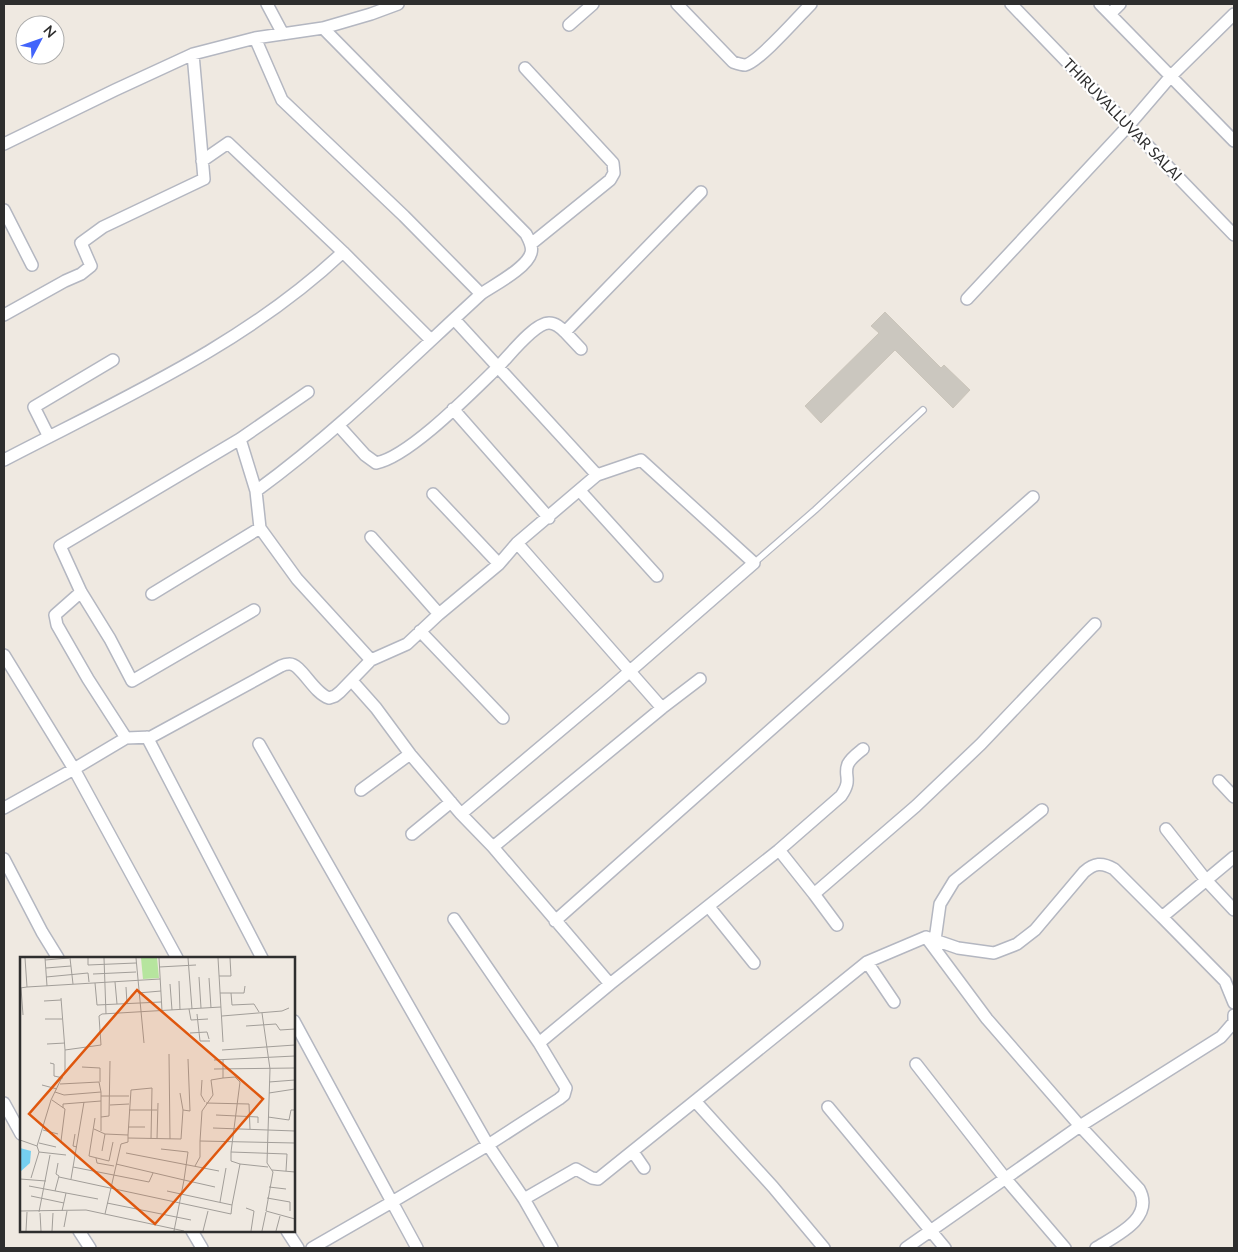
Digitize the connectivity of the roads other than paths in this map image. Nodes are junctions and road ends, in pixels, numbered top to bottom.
1 (267, 4) edge
2 (398, 4) edge
3 (593, 4) edge
4 (677, 4) edge
5 (811, 4) edge
6 (1011, 4) edge
7 (1100, 4) edge
8 (1120, 4) edge
9 (369, 9) edge
10 (1110, 14) junction
11 (1232, 21) edge
12 (569, 25) dead end
13 (323, 28) junction
14 (283, 34) junction
15 (255, 38) junction
16 (193, 54) junction
17 (525, 68) dead end
18 (1171, 76) junction
19 (1129, 126) junction
20 (1234, 141) edge
21 (4, 144) edge
22 (202, 161) junction
23 (701, 192) dead end
24 (4, 210) edge
25 (1234, 235) edge
26 (531, 244) junction
27 (343, 252) junction
28 (32, 265) dead end
29 (482, 294) junction
30 (967, 298) dead end
31 (4, 315) edge
32 (454, 319) junction
33 (566, 332) junction
34 (431, 340) junction
35 (581, 349) dead end
36 (113, 360) dead end
37 (498, 367) junction
38 (308, 392) dead end
39 (453, 409) junction
40 (923, 410) dead end
41 (338, 425) junction
42 (49, 436) junction
43 (240, 439) junction
44 (4, 460) edge
45 (597, 475) junction
46 (256, 491) junction
47 (580, 491) junction
48 (433, 494) dead end
49 (1033, 497) dead end
50 (548, 518) junction
51 (260, 528) junction
52 (371, 537) dead end
53 (517, 543) junction
54 (754, 563) junction
55 (499, 564) junction
56 (657, 576) dead end
57 (81, 592) junction
58 (152, 594) dead end
59 (254, 610) dead end
60 (439, 614) junction
61 (1095, 624) dead end
62 (420, 630) junction
63 (4, 655) edge
64 (372, 660) junction
65 (629, 672) junction
66 (700, 679) dead end
67 (352, 681) junction
68 (662, 708) junction
69 (503, 718) dead end
70 (147, 737) junction
71 (126, 738) junction
72 (259, 744) dead end
73 (863, 749) dead end
74 (410, 754) junction
75 (74, 770) junction
76 (1219, 781) dead end
77 (361, 790) dead end
78 (1234, 797) edge
79 (451, 802) junction
80 (4, 808) edge
81 (1042, 810) dead end
82 (461, 814) junction
83 (1166, 829) dead end
84 (412, 834) dead end
85 (493, 847) junction
86 (780, 850) junction
87 (1234, 857) edge
88 (4, 859) edge
89 (1206, 880) junction
90 (814, 894) junction
91 (709, 907) junction
92 (1234, 910) edge
93 (1162, 917) junction
94 (454, 919) dead end
95 (556, 921) junction
96 (837, 925) dead end
97 (931, 939) junction
98 (57, 957) edge
99 (176, 957) edge
100 (261, 957) edge
101 (867, 962) junction
102 (754, 963) dead end
103 (610, 984) junction
104 (894, 1002) dead end
105 (1234, 1003) edge
106 (1234, 1015) edge
107 (295, 1023) edge
108 (538, 1043) junction
109 (916, 1064) dead end
110 (694, 1101) junction
111 (4, 1103) edge
112 (828, 1107) dead end
113 (1080, 1126) junction
114 (20, 1132) edge
115 (488, 1145) junction
116 (633, 1152) junction
117 (644, 1168) dead end
118 (1005, 1178) junction
119 (524, 1199) junction
120 (392, 1202) junction
121 (932, 1231) junction
122 (80, 1232) edge
123 (193, 1232) edge
124 (288, 1232) edge
125 (90, 1248) edge
126 (202, 1248) edge
127 (298, 1248) edge
128 (312, 1248) edge
129 (417, 1248) edge
130 (552, 1248) edge
131 (824, 1248) edge
132 (906, 1248) edge
133 (945, 1248) edge
134 (1065, 1248) edge
135 (1096, 1248) edge

1 - 14 street
2 - 9 street
3 - 12 street
4 - 5 street
6 - 19 street, THIRUVALLUVAR SALAI
7 - 10 street
8 - 10 street
9 - 13 street
10 - 18 street
11 - 18 street
13 - 14 street
13 - 26 street
14 - 15 street
15 - 16 street
15 - 29 street
16 - 21 street
16 - 22 street
17 - 26 street
18 - 19 street
18 - 20 street
19 - 25 street, THIRUVALLUVAR SALAI
19 - 30 street
22 - 27 street
22 - 31 street
23 - 33 street
24 - 28 street
26 - 29 street
27 - 34 street
27 - 42 street
29 - 32 street
32 - 34 street
32 - 37 street
33 - 35 street
33 - 37 street
34 - 41 street
36 - 42 street
37 - 39 street
37 - 45 street
38 - 43 street
39 - 41 street
39 - 50 street
40 - 54 lane
41 - 46 street
42 - 44 street
43 - 46 street
43 - 57 street
45 - 47 street
45 - 54 street
46 - 51 street
47 - 50 street
47 - 56 street
48 - 55 street
49 - 95 street
50 - 53 street
51 - 58 street
51 - 64 street
52 - 60 street
53 - 55 street
53 - 65 street
54 - 65 street
55 - 60 street
57 - 59 street
57 - 71 street
60 - 62 street
61 - 90 street
62 - 64 street
62 - 69 street
63 - 75 street
64 - 67 street
65 - 68 street
65 - 82 street
66 - 68 street
67 - 70 street
67 - 74 street
68 - 85 street
70 - 71 street
70 - 100 street
71 - 75 street
72 - 115 street
73 - 86 street
74 - 77 street
74 - 79 street
75 - 80 street
75 - 99 street
76 - 78 street
79 - 82 street
79 - 84 street
81 - 97 street
82 - 85 street
83 - 89 street
85 - 95 street
86 - 90 street
86 - 91 street
87 - 89 street
88 - 98 street
89 - 92 street
89 - 93 street
90 - 96 street
91 - 102 street
91 - 103 street
93 - 97 street
93 - 105 street
94 - 108 street
95 - 103 street
97 - 101 street
97 - 113 street
101 - 104 street
101 - 110 street
103 - 108 street
106 - 113 street
107 - 120 street
108 - 115 street
109 - 118 street
110 - 116 street
110 - 131 street
111 - 114 street
112 - 121 street
113 - 118 street
113 - 135 street
115 - 119 street
115 - 120 street
116 - 117 street
116 - 119 street
118 - 121 street
118 - 134 street
119 - 130 street
120 - 128 street
120 - 129 street
121 - 132 street
121 - 133 street
122 - 125 street
123 - 126 street
124 - 127 street

